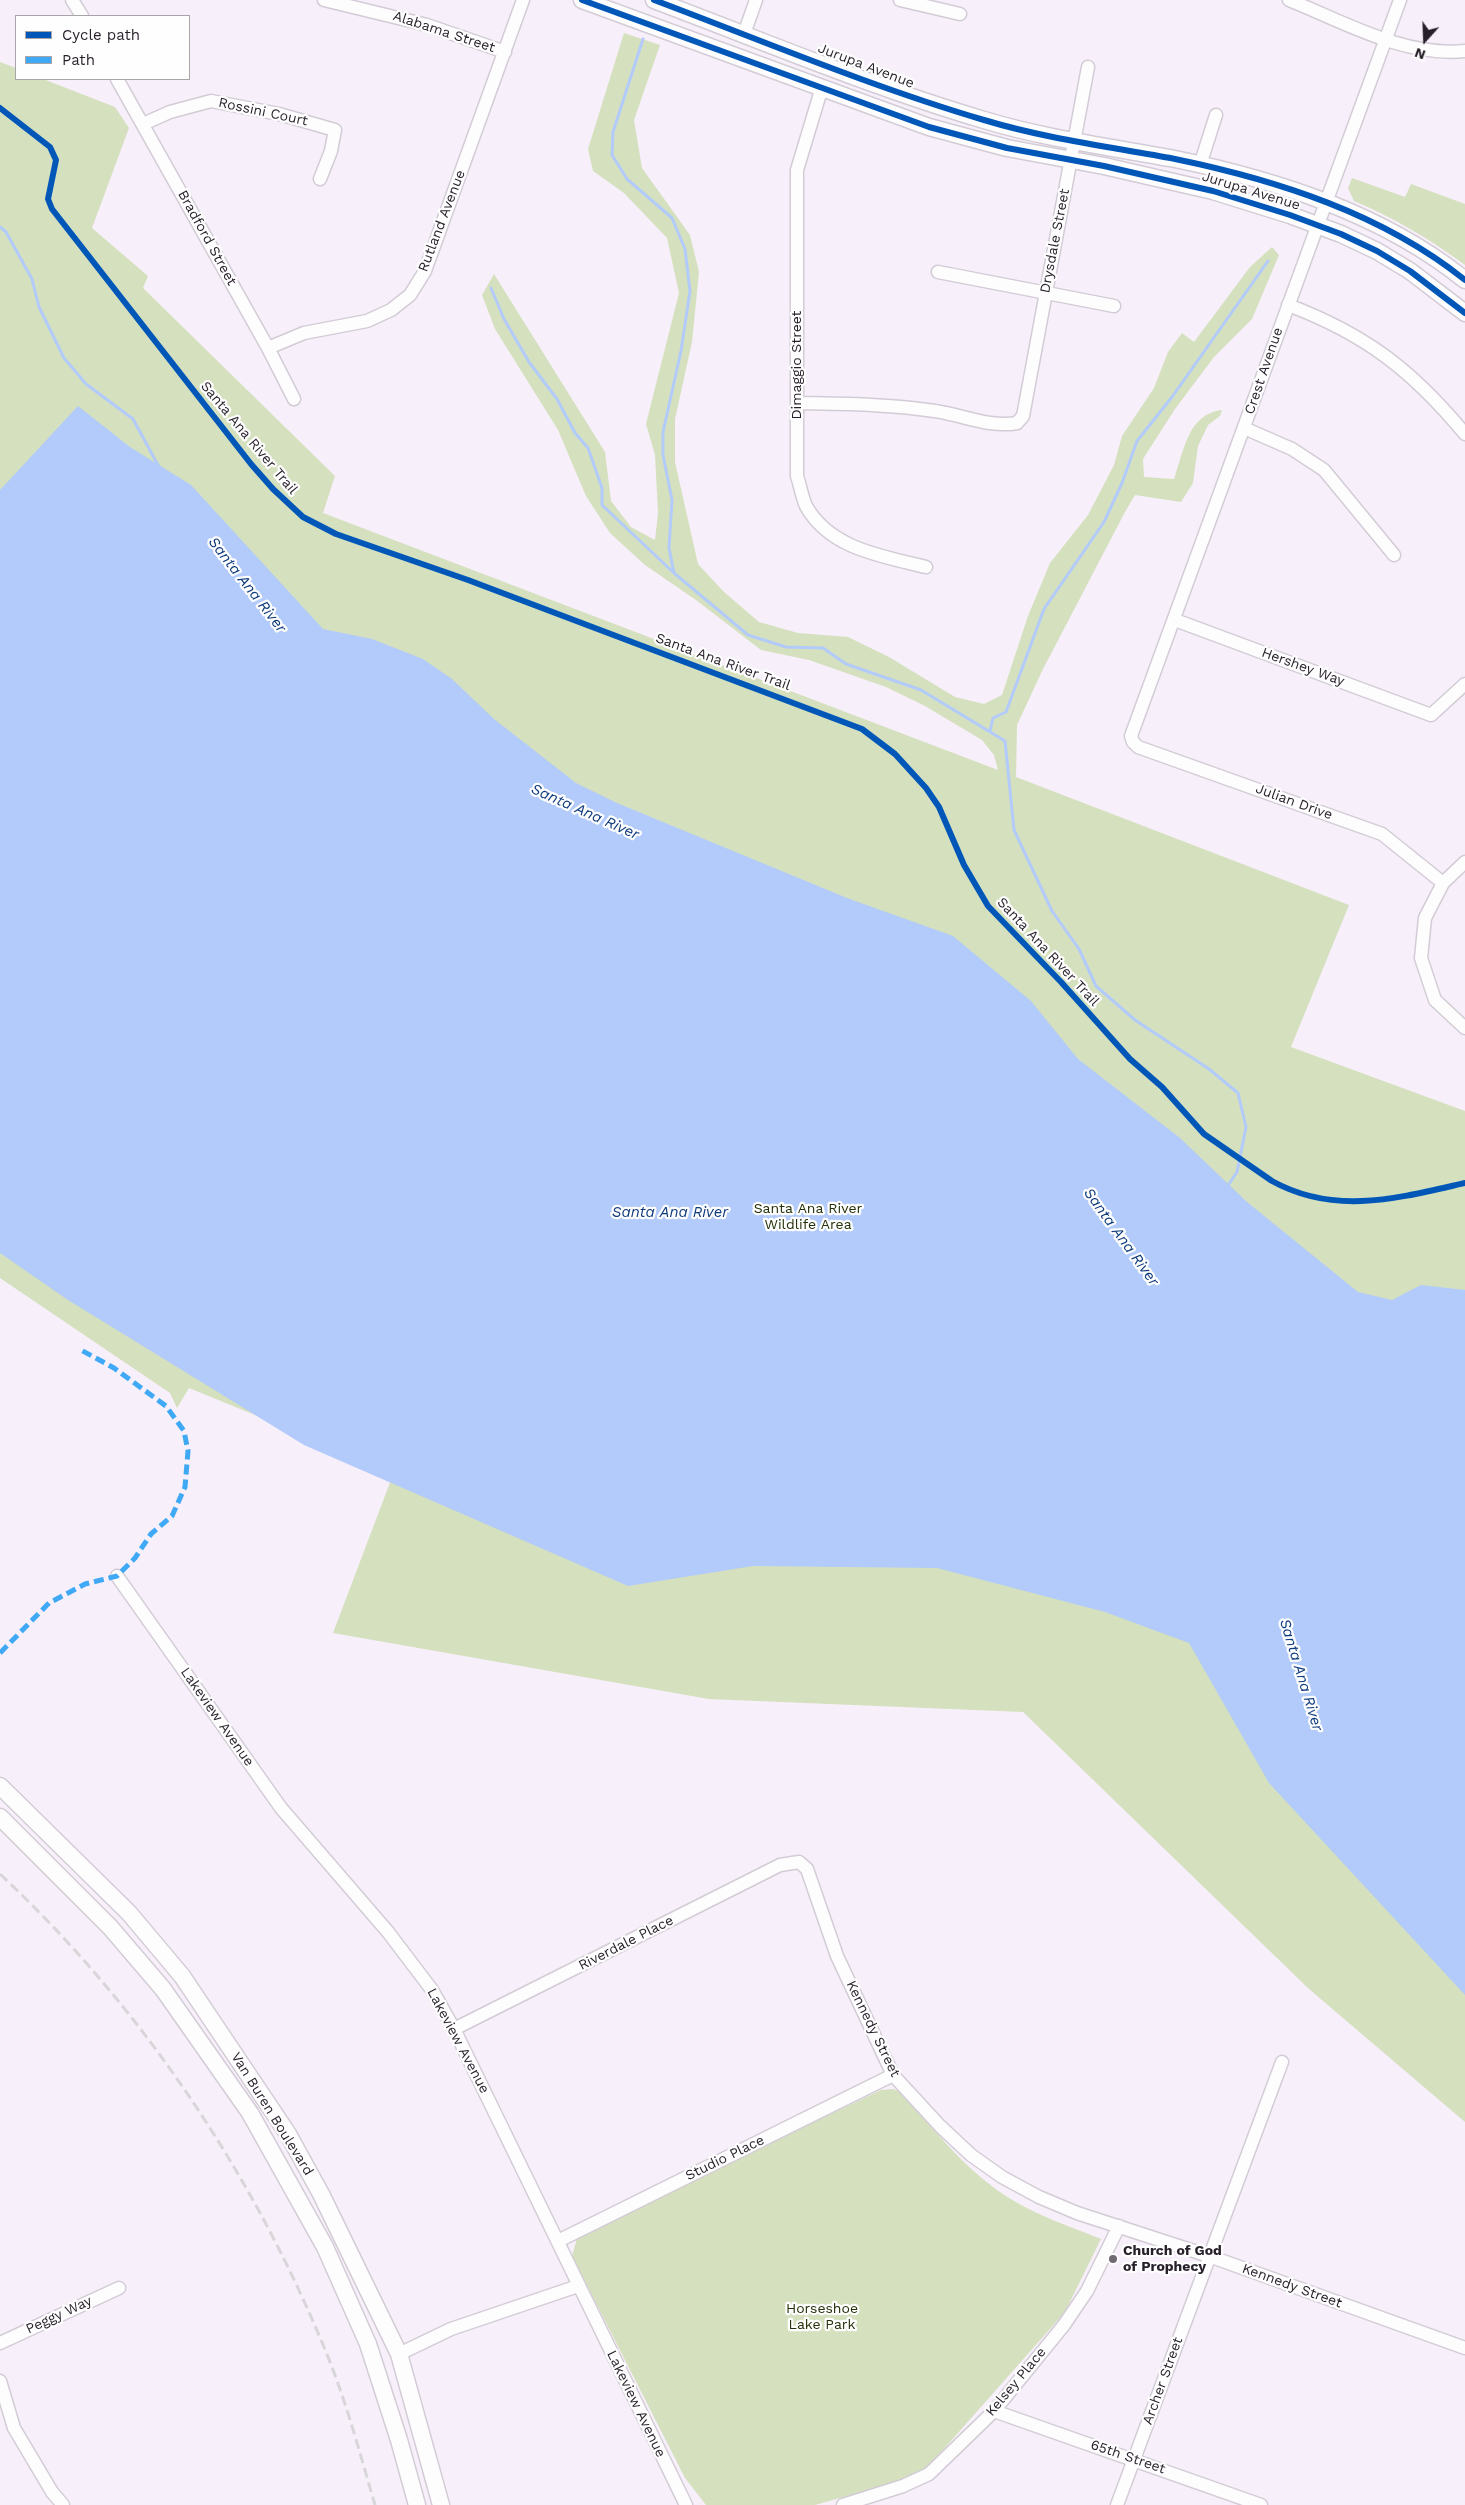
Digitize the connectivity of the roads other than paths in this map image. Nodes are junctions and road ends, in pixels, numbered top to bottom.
1 (72, 0) edge
2 (324, 0) edge
3 (522, 0) edge
4 (582, 0) edge
5 (654, 0) edge
6 (756, 0) edge
7 (1289, 0) edge
8 (1400, 0) edge
9 (906, 1) edge
10 (960, 14) dead end
11 (81, 15) edge
12 (744, 34) junction
13 (1386, 39) junction
14 (1465, 51) edge
15 (505, 52) junction
16 (1088, 67) dead end
17 (118, 80) edge
18 (822, 87) junction
19 (1216, 115) dead end
20 (143, 124) junction
21 (1074, 142) junction
22 (1071, 160) junction
23 (1200, 165) junction
24 (320, 179) dead end
25 (1326, 202) junction
26 (1318, 225) junction
27 (938, 272) dead end
28 (1465, 280) edge
29 (1046, 292) junction
30 (1288, 305) junction
31 (1114, 306) dead end
32 (1465, 313) edge
33 (268, 348) junction
34 (294, 399) dead end
35 (797, 403) junction
36 (1244, 428) junction
37 (1465, 434) edge
38 (1394, 555) dead end
39 (926, 567) dead end
40 (1175, 620) junction
41 (1465, 684) edge
42 (1133, 742) joint
43 (1465, 862) edge
44 (1443, 883) junction
45 (1465, 1028) edge
46 (117, 1576) dead end
47 (0, 1786) edge
48 (0, 1817) edge
49 (799, 1862) joint
50 (454, 2029) junction
51 (1282, 2062) dead end
52 (892, 2075) junction
53 (1119, 2226) junction
54 (558, 2241) junction
55 (1209, 2256) junction
56 (578, 2286) junction
57 (119, 2288) dead end
58 (0, 2343) edge
59 (368, 2344) junction
60 (1465, 2348) edge
61 (399, 2354) junction
62 (0, 2381) edge
63 (994, 2411) junction
64 (1134, 2459) junction
65 (52, 2492) junction
66 (48, 2505) edge
67 (63, 2505) edge
68 (417, 2505) edge
69 (441, 2505) edge
70 (686, 2505) edge
71 (843, 2505) edge
72 (1118, 2505) edge
73 (1261, 2505) edge

1 - 11 street
2 - 15 street, Alabama Street
3 - 15 street, Rutland Avenue
4 - 18 main road, Jurupa Avenue
5 - 12 main road, Jurupa Avenue
6 - 12 street
7 - 13 street
8 - 13 street, Crest Avenue
9 - 10 street
12 - 21 main road, Jurupa Avenue
13 - 14 street
13 - 25 street, Crest Avenue
15 - 33 street, Rutland Avenue
16 - 21 street, Drysdale Street
17 - 20 street, Bradford Street
18 - 22 main road, Jurupa Avenue
18 - 35 street, Dimaggio Street
19 - 23 street
20 - 24 street, Rossini Court
20 - 33 street, Bradford Street
21 - 22 street, Drysdale Street
21 - 23 main road, Jurupa Avenue
22 - 26 main road, Jurupa Avenue
22 - 29 street, Drysdale Street
23 - 25 main road, Jurupa Avenue
25 - 26 street, Crest Avenue
25 - 28 main road, Jurupa Avenue
26 - 30 street, Crest Avenue
26 - 32 main road, Jurupa Avenue
27 - 29 street
29 - 31 street
29 - 35 street, Drysdale Street
30 - 36 street, Crest Avenue
30 - 37 street
33 - 34 street, Bradford Street
35 - 39 street, Dimaggio Street
36 - 38 street
36 - 40 street, Crest Avenue
40 - 41 street, Hershey Way
40 - 42 street, Crest Avenue
42 - 44 street, Julian Drive
43 - 44 street
44 - 45 street
46 - 50 street, Lakeview Avenue
47 - 61 main road, Van Buren Boulevard
48 - 59 main road, Van Buren Boulevard
49 - 50 street, Riverdale Place
49 - 52 street, Kennedy Street
50 - 54 street, Lakeview Avenue
51 - 55 street, Archer Street
52 - 53 street, Kennedy Street
52 - 54 street, Studio Place
53 - 55 street, Kennedy Street
53 - 63 street, Kelsey Place
54 - 56 street, Lakeview Avenue
55 - 60 street, Kennedy Street
55 - 64 street, Archer Street
56 - 61 street
56 - 70 street, Lakeview Avenue
57 - 58 street, Peggy Way
59 - 61 main road
59 - 68 main road, Van Buren Boulevard
61 - 69 main road, Van Buren Boulevard
62 - 65 street
63 - 64 street, 65th Street
63 - 71 street, Kelsey Place
64 - 72 street, Archer Street
64 - 73 street, 65th Street
65 - 66 street
65 - 67 street

